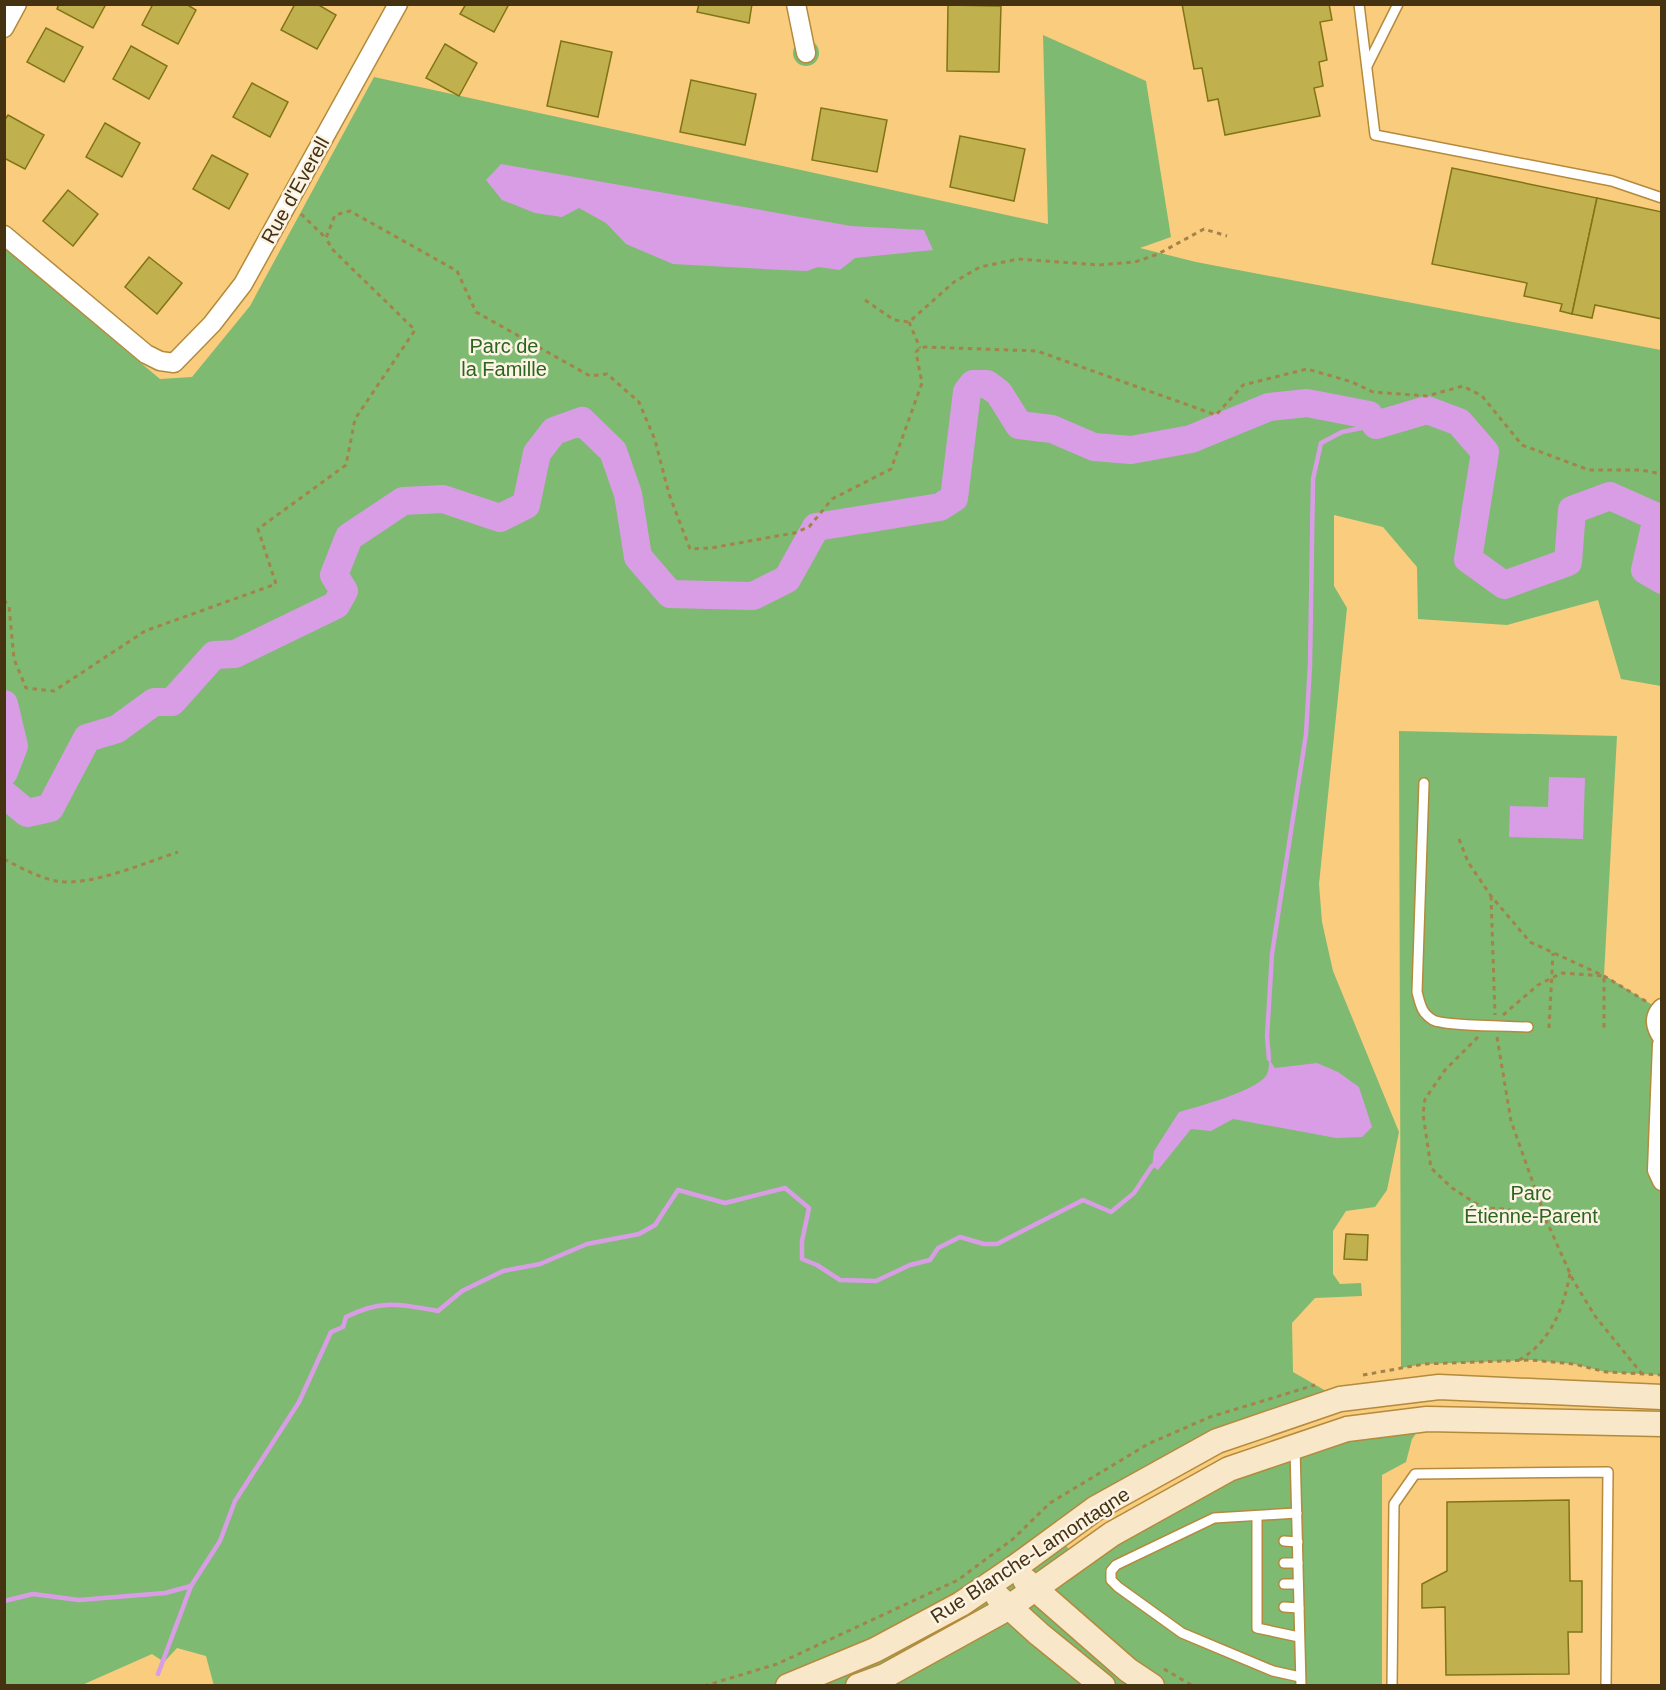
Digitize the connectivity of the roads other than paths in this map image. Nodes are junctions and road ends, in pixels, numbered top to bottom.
1 (17, 4) edge
2 (398, 4) edge
3 (796, 4) edge
4 (1359, 4) edge
5 (1398, 4) edge
6 (4, 28) edge
7 (806, 53) dead end
8 (1367, 66) junction
9 (1662, 198) edge
10 (4, 235) edge
11 (1424, 783) dead end
12 (1660, 1009) edge
13 (1528, 1027) dead end
14 (1662, 1037) edge
15 (1662, 1044) edge
16 (1662, 1181) edge
17 (1662, 1397) edge
18 (1662, 1425) edge
19 (1295, 1447) junction
20 (1297, 1513) junction
21 (1257, 1516) junction
22 (1284, 1541) dead end
23 (1298, 1542) junction
24 (1284, 1563) dead end
25 (1298, 1563) junction
26 (1014, 1568) junction
27 (1284, 1584) dead end
28 (1298, 1584) junction
29 (987, 1587) junction
30 (1035, 1590) junction
31 (1284, 1607) dead end
32 (1008, 1608) junction
33 (1299, 1608) junction
34 (1299, 1636) junction
35 (1300, 1681) edge
36 (788, 1686) edge
37 (858, 1686) edge
38 (1103, 1686) edge
39 (1152, 1686) edge
40 (1392, 1686) edge
41 (1606, 1686) edge

1 - 6 street
2 - 10 street, Rue d'Everell
3 - 7 street
4 - 8 lane
5 - 8 lane
8 - 9 lane
11 - 13 lane
12 - 14 street
15 - 16 street
17 - 26 street, Rue Blanche-Lamontagne
18 - 19 street, Rue Blanche-Lamontagne
19 - 20 lane
19 - 30 street, Rue Blanche-Lamontagne
20 - 21 lane
20 - 23 lane
21 - 34 lane
21 - 35 lane
22 - 23 lane
23 - 25 lane
24 - 25 lane
25 - 28 lane
26 - 29 street, Rue Blanche-Lamontagne
26 - 30 street
27 - 28 lane
28 - 33 lane
29 - 32 street
29 - 36 street, Rue Blanche-Lamontagne
30 - 32 street, Rue Blanche-Lamontagne
30 - 39 street
31 - 33 lane
32 - 37 street, Rue Blanche-Lamontagne
32 - 38 street
33 - 34 lane
34 - 35 lane
40 - 41 lane

